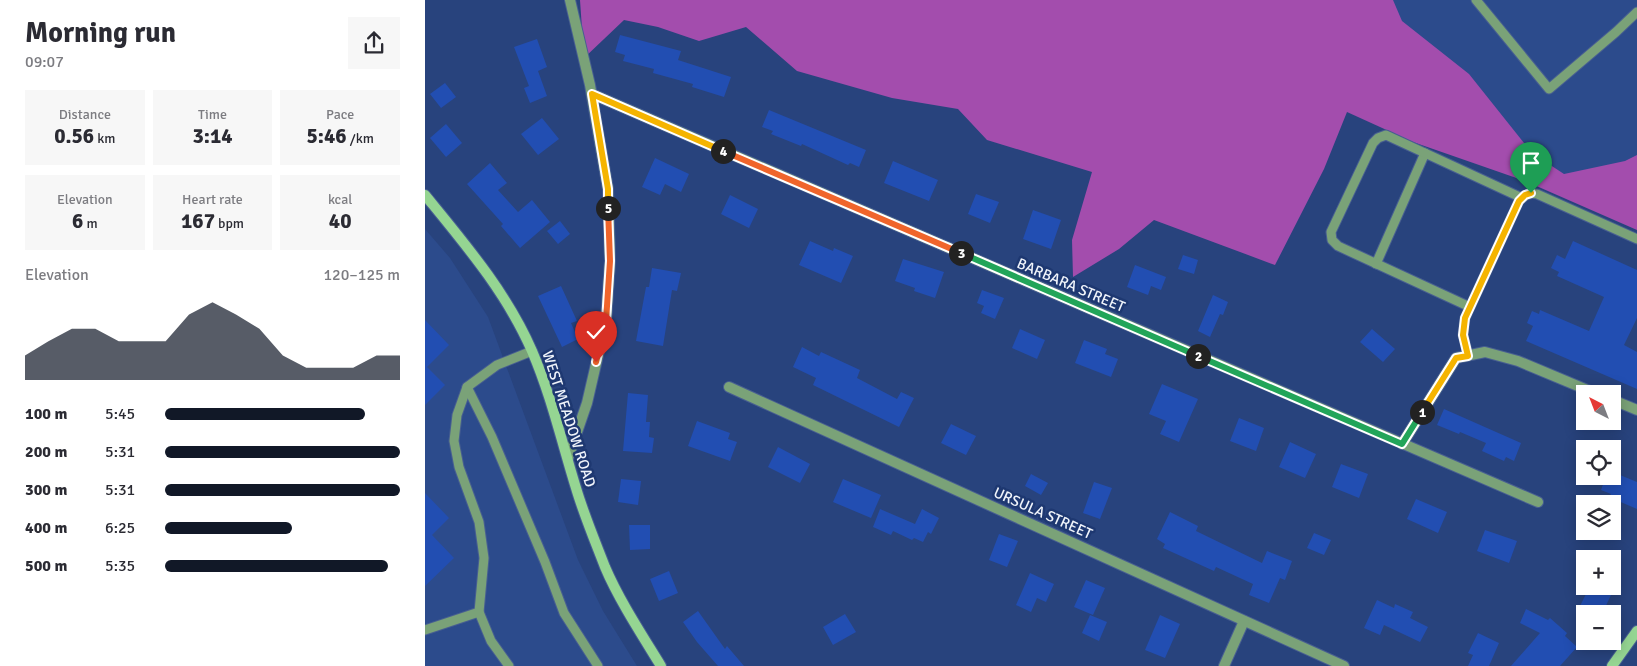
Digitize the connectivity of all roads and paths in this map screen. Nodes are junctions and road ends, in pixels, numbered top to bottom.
1 (571, 0) edge
2 (1476, 0) edge
3 (1637, 12) edge
4 (592, 94) junction
5 (1425, 153) junction
6 (425, 195) edge
7 (1522, 198) junction
8 (1637, 239) edge
9 (1377, 264) junction
10 (1470, 307) junction
11 (532, 351) junction
12 (1468, 356) junction
13 (1576, 385) edge
14 (467, 387) junction
15 (729, 388) dead end
16 (1621, 403) edge
17 (1637, 410) edge
18 (1402, 444) junction
19 (568, 458) junction
20 (1538, 502) dead end
21 (479, 612) junction
22 (1244, 620) junction
23 (425, 630) edge
24 (1637, 631) edge
25 (509, 666) edge
26 (598, 666) edge
27 (661, 666) edge
28 (1224, 666) edge
29 (1345, 666) edge
30 (1612, 666) edge

1 - 4 street
2 - 3 lane
4 - 18 street, BARBARA STREET
4 - 19 street
5 - 7 lane
5 - 9 lane
5 - 9 lane
6 - 11 street, WEST MEADOW ROAD
7 - 8 lane
7 - 10 lane
9 - 10 lane
10 - 12 lane
11 - 14 lane
11 - 19 street, WEST MEADOW ROAD
12 - 13 street
12 - 18 street
14 - 21 lane
14 - 26 lane
15 - 22 street, URSULA STREET
16 - 17 street
18 - 20 street, BARBARA STREET
19 - 27 street, WEST MEADOW ROAD
21 - 23 lane
21 - 25 lane
22 - 28 street
22 - 29 street, URSULA STREET
24 - 30 street

